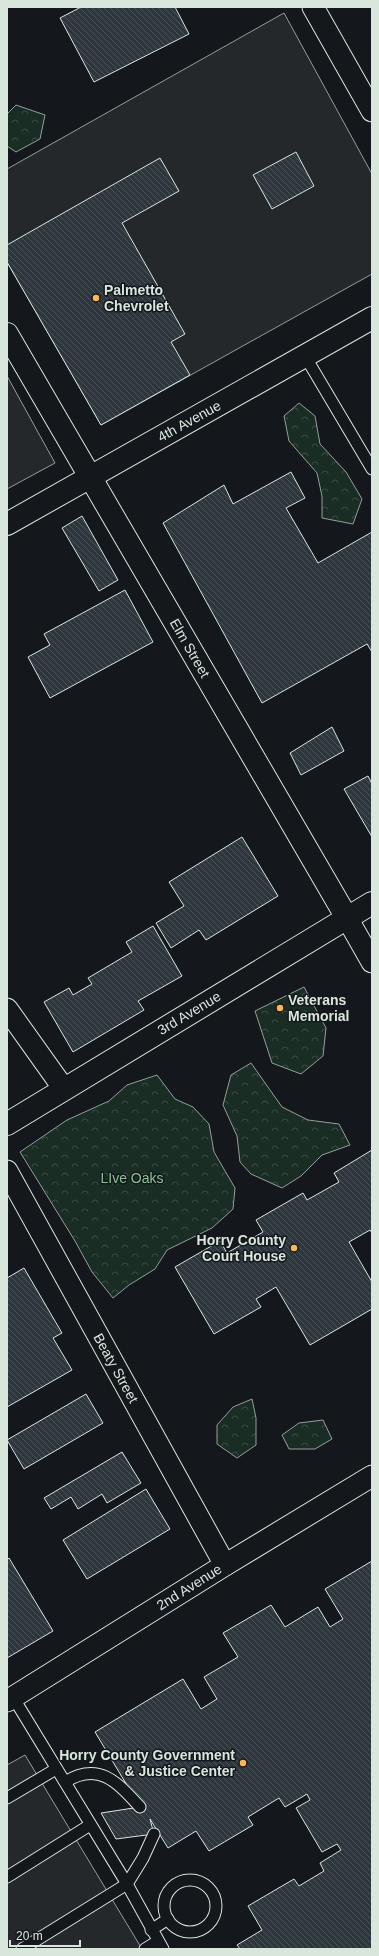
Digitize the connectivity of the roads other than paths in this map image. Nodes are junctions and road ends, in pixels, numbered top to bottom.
1 (313, 7) edge
2 (372, 111) edge
3 (372, 318) edge
4 (7, 334) edge
5 (305, 356) junction
6 (372, 468) edge
7 (90, 477) junction
8 (7, 524) edge
9 (372, 903) edge
10 (347, 918) junction
11 (372, 962) edge
12 (7, 1009) edge
13 (64, 1089) junction
14 (7, 1124) edge
15 (7, 1171) edge
16 (372, 1476) edge
17 (225, 1565) junction
18 (10, 1699) edge
19 (56, 1769) junction
20 (65, 1782) junction
21 (7, 1798) edge
22 (140, 1806) dead end
23 (90, 1825) junction
24 (154, 1834) dead end
25 (7, 1877) edge
26 (127, 1884) junction
27 (168, 1919) junction
28 (151, 1930) junction
29 (160, 1945) edge
30 (22, 1949) edge
31 (145, 1949) edge

1 - 2 street
3 - 5 main road, 4th Avenue
4 - 7 main road, Elm Street
5 - 6 lane
5 - 7 main road, 4th Avenue
7 - 8 main road, 4th Avenue
7 - 10 main road, Elm Street
9 - 10 main road, 3rd Avenue
10 - 11 street, Elm Street
10 - 13 main road, 3rd Avenue
12 - 13 street
13 - 14 main road, 3rd Avenue
15 - 17 street, Beaty Street
16 - 17 street, 2nd Avenue
17 - 18 street, 2nd Avenue
18 - 19 lane
19 - 20 lane
19 - 21 lane
20 - 22 lane
20 - 23 lane
23 - 25 lane
23 - 26 lane
24 - 26 lane
26 - 28 lane
26 - 30 lane
27 - 27 lane
27 - 28 lane
28 - 29 lane
29 - 31 lane

